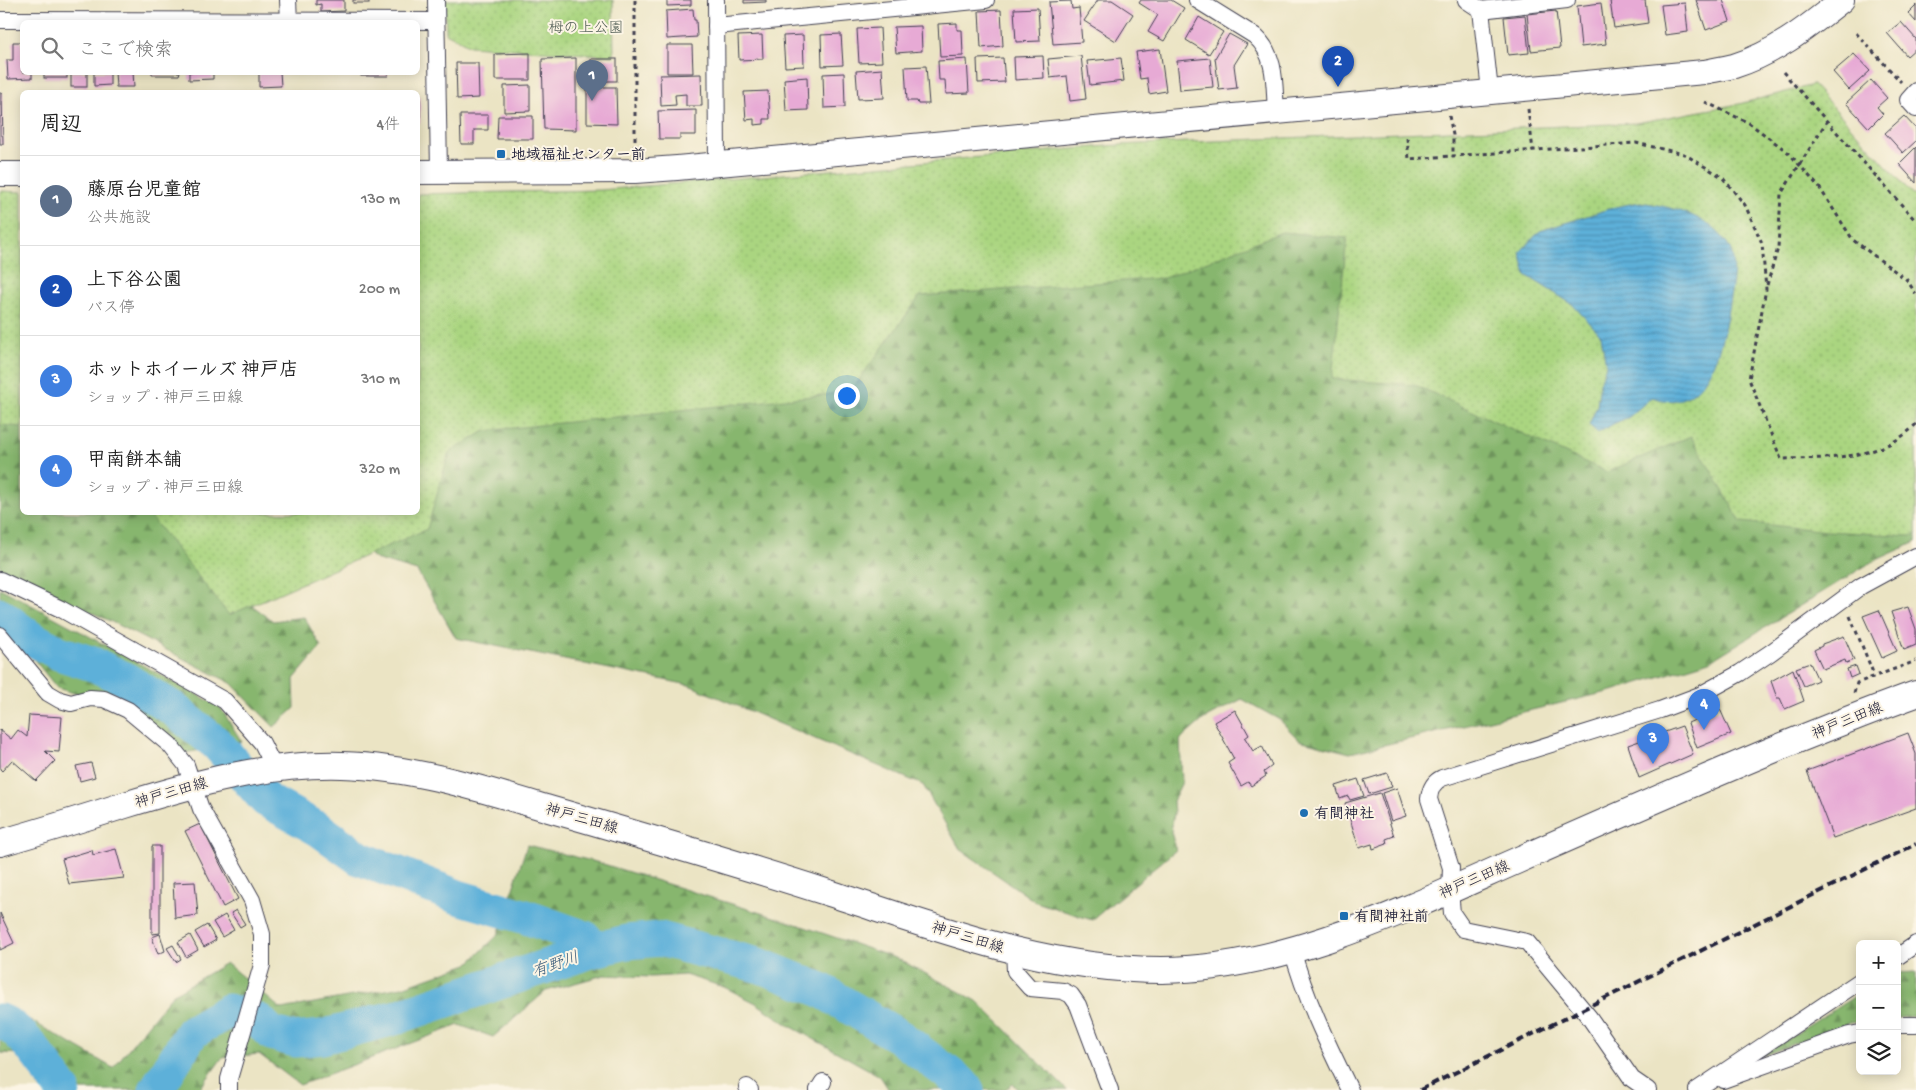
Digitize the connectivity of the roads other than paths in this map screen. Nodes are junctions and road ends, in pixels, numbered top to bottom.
1 (288, 0) edge
2 (436, 0) edge
3 (716, 0) edge
4 (986, 0) edge
5 (1197, 0) edge
6 (1466, 0) edge
7 (1567, 0) edge
8 (1842, 0) edge
9 (1484, 5) edge
10 (0, 20) edge
11 (20, 20) edge
12 (289, 20) edge
13 (420, 21) edge
14 (436, 21) junction
15 (716, 26) junction
16 (1490, 91) junction
17 (1276, 113) junction
18 (717, 164) junction
19 (428, 172) edge
20 (0, 174) edge
21 (20, 174) edge
22 (1916, 556) edge
23 (0, 580) edge
24 (0, 635) edge
25 (1916, 694) edge
26 (271, 769) junction
27 (193, 786) junction
28 (0, 844) edge
29 (1450, 890) junction
30 (1916, 944) edge
31 (1292, 949) junction
32 (1014, 951) junction
33 (1901, 954) edge
34 (1856, 984) edge
35 (1901, 1025) edge
36 (1916, 1025) edge
37 (1856, 1034) edge
38 (1701, 1088) edge
39 (229, 1090) edge
40 (1110, 1090) edge
41 (1350, 1090) edge
42 (1648, 1090) edge

1 - 12 street
2 - 14 street
3 - 15 street
4 - 15 street
5 - 17 street
6 - 9 street
7 - 9 street
8 - 16 street
9 - 16 street
10 - 11 street
13 - 14 street
14 - 19 street
15 - 18 street
16 - 17 street
17 - 18 street
18 - 19 street
20 - 21 street
22 - 29 street
23 - 26 street
24 - 27 street
25 - 29 main road, 神戸三田線
26 - 27 main road, 神戸三田線
26 - 32 main road, 神戸三田線
27 - 28 main road, 神戸三田線
27 - 39 street
29 - 31 main road, 神戸三田線
29 - 42 street
30 - 33 street
31 - 32 main road, 神戸三田線
31 - 41 street
32 - 40 street
34 - 38 street
35 - 36 street
37 - 38 street

